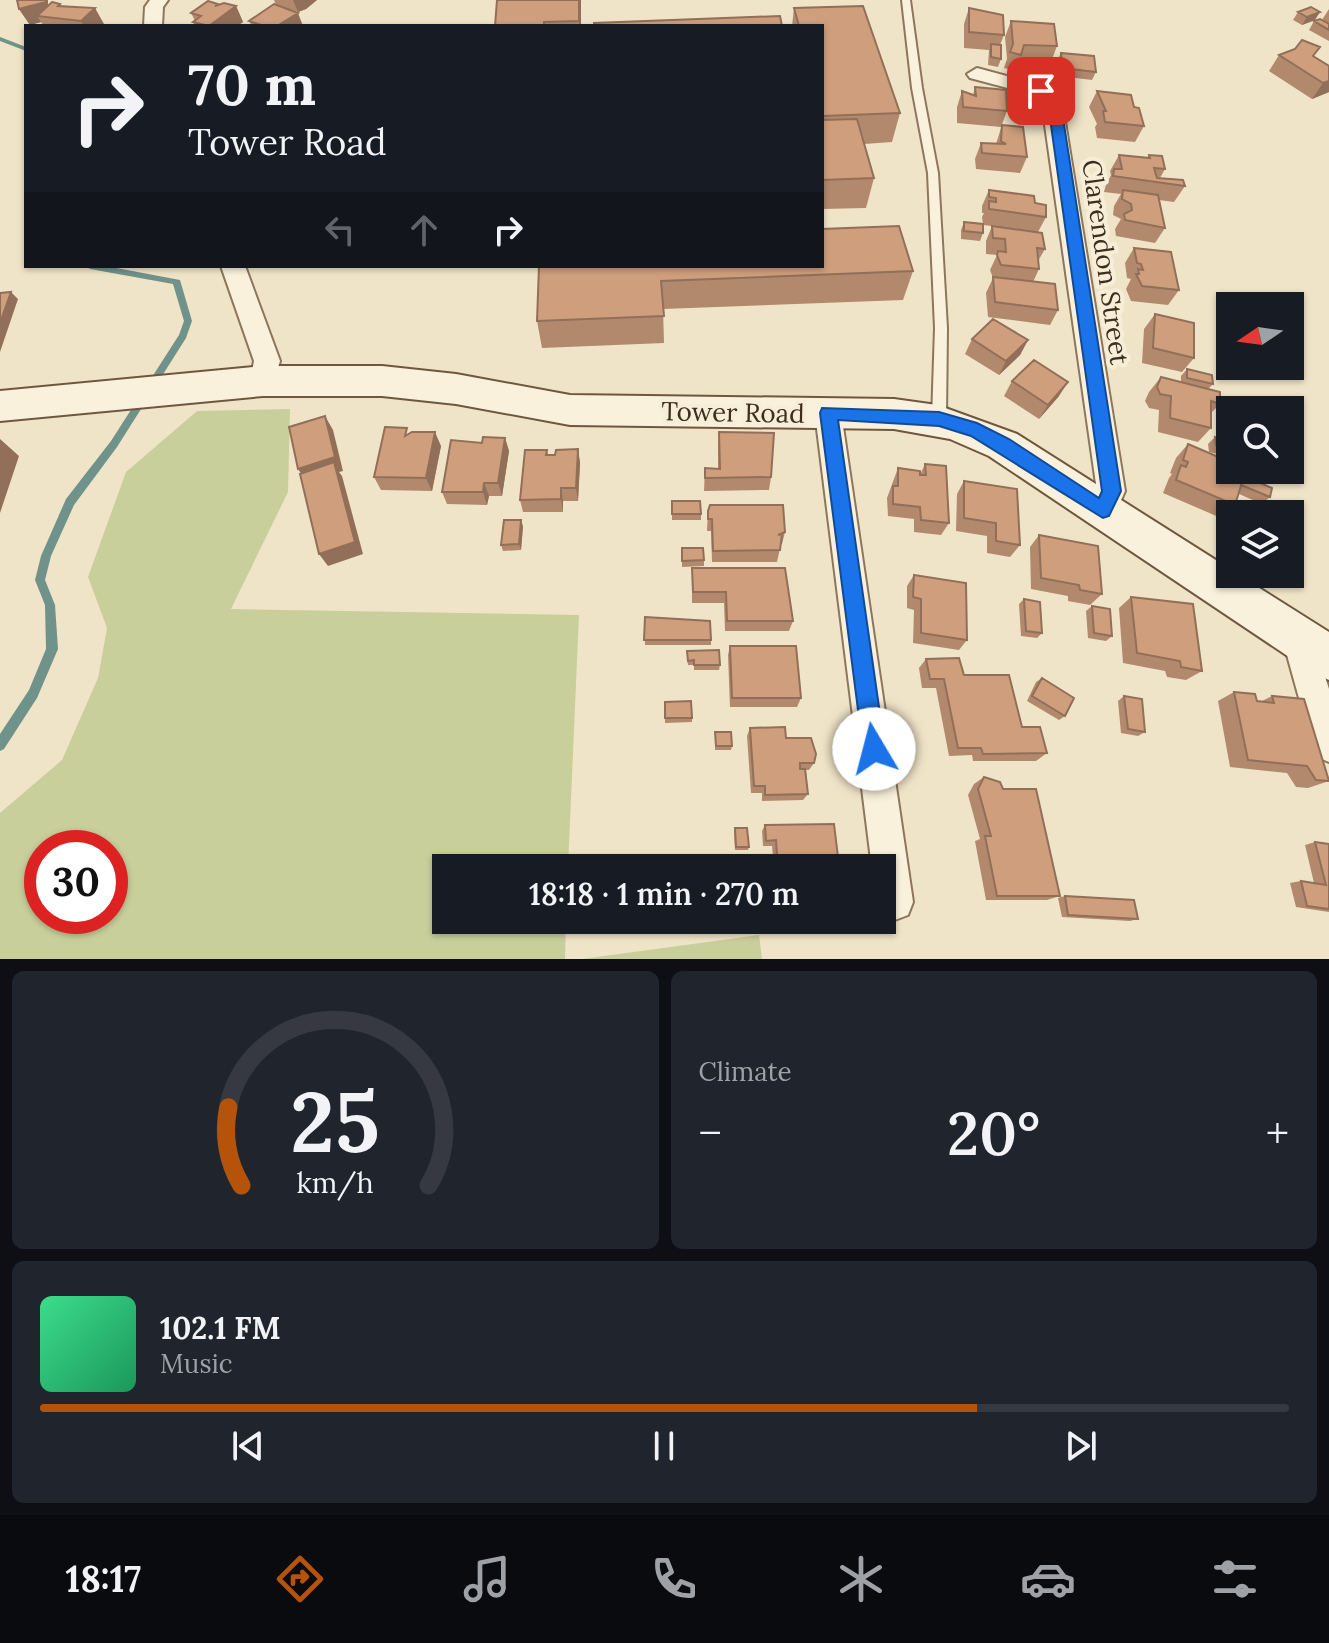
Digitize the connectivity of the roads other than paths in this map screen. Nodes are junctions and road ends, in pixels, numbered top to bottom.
1 (159, 0) edge
2 (906, 0) edge
3 (153, 24) edge
4 (977, 74) dead end
5 (234, 268) edge
6 (263, 381) junction
7 (0, 406) edge
8 (828, 413) junction
9 (939, 419) junction
10 (1103, 510) junction
11 (1313, 647) edge
12 (1329, 745) edge
13 (888, 854) edge

1 - 3 street
2 - 9 lane
4 - 10 street, Clarendon Street
5 - 6 street
6 - 7 street, Tower Road
6 - 8 street, Tower Road
8 - 9 street, Tower Road
8 - 13 street
9 - 10 street, Tower Road
10 - 11 street, Tower Road
11 - 12 street

